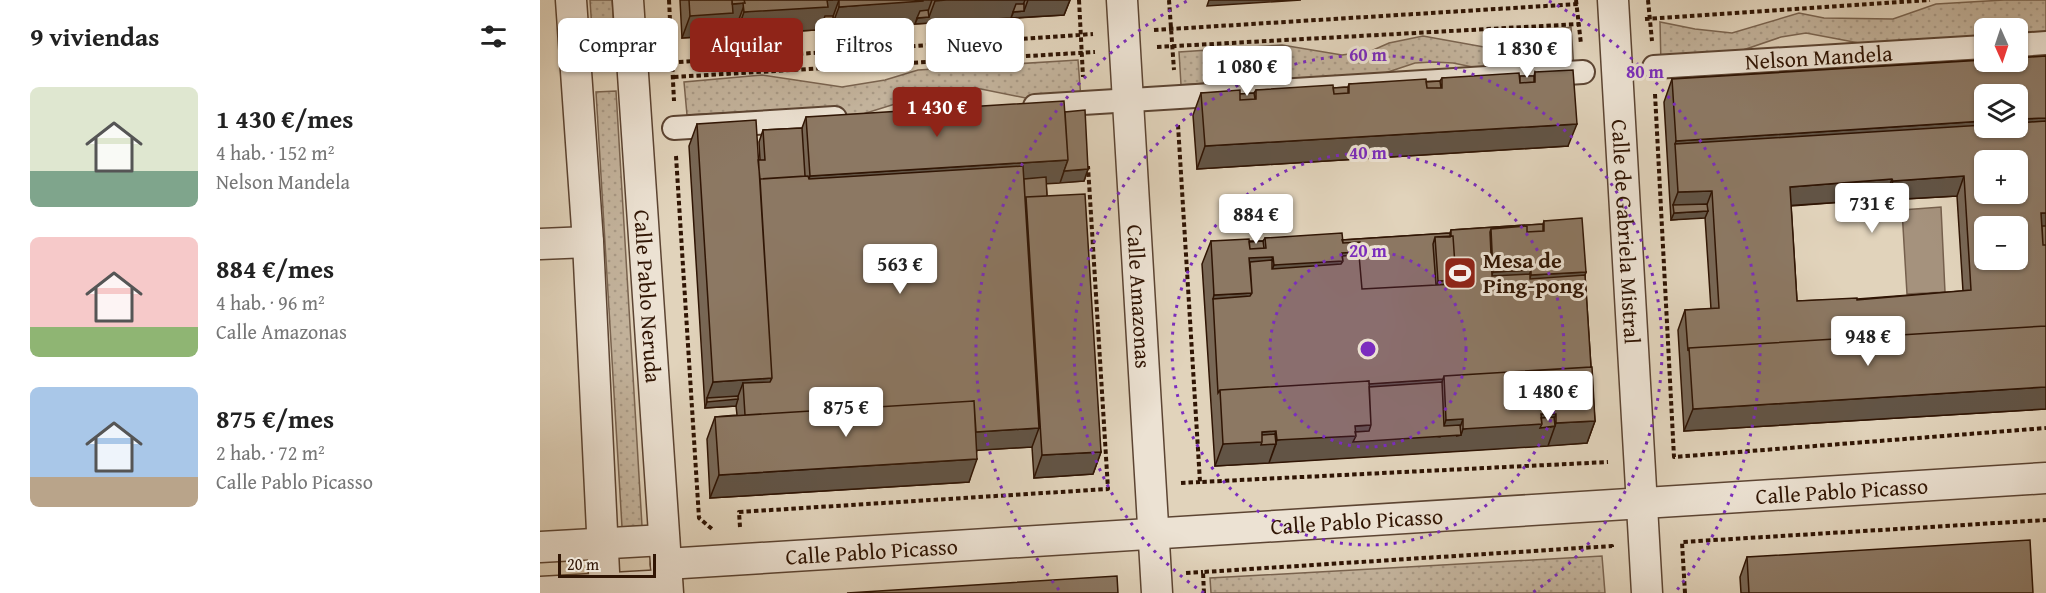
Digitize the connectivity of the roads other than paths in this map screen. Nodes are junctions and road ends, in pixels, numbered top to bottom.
1 (571, 0) edge
2 (628, 0) edge
3 (1122, 0) edge
4 (1613, 10) edge
5 (2046, 43) edge
6 (2028, 44) edge
7 (1974, 48) edge
8 (1654, 68) road end
9 (1583, 72) road end
10 (1127, 99) junction
11 (1014, 107) edge
12 (861, 117) edge
13 (674, 128) road end
14 (588, 242) junction
15 (540, 244) edge
16 (2046, 478) edge
17 (1641, 502) junction
18 (1153, 533) junction
19 (602, 543) junction
20 (540, 547) edge
21 (666, 571) edge
22 (605, 590) edge
23 (540, 592) edge
24 (1157, 593) edge
25 (1647, 593) edge

1 - 14 street
2 - 21 street, Calle Pablo Neruda
3 - 10 street, Calle Amazonas
4 - 17 street, Calle de Gabriela Mistral
5 - 6 street
7 - 8 street, Nelson Mandela
9 - 10 street
10 - 11 street
10 - 18 street, Calle Amazonas
12 - 13 street
14 - 15 street
14 - 19 street
16 - 17 street, Calle Pablo Picasso
17 - 18 street, Calle Pablo Picasso
17 - 25 street, Calle de Gabriela Mistral
18 - 21 street, Calle Pablo Picasso
18 - 24 street, Calle Amazonas
19 - 20 street, Calle Pablo Picasso
19 - 21 street, Calle Pablo Picasso
19 - 22 street
21 - 22 street, Calle Pablo Picasso
22 - 23 street, Calle Pablo Picasso

